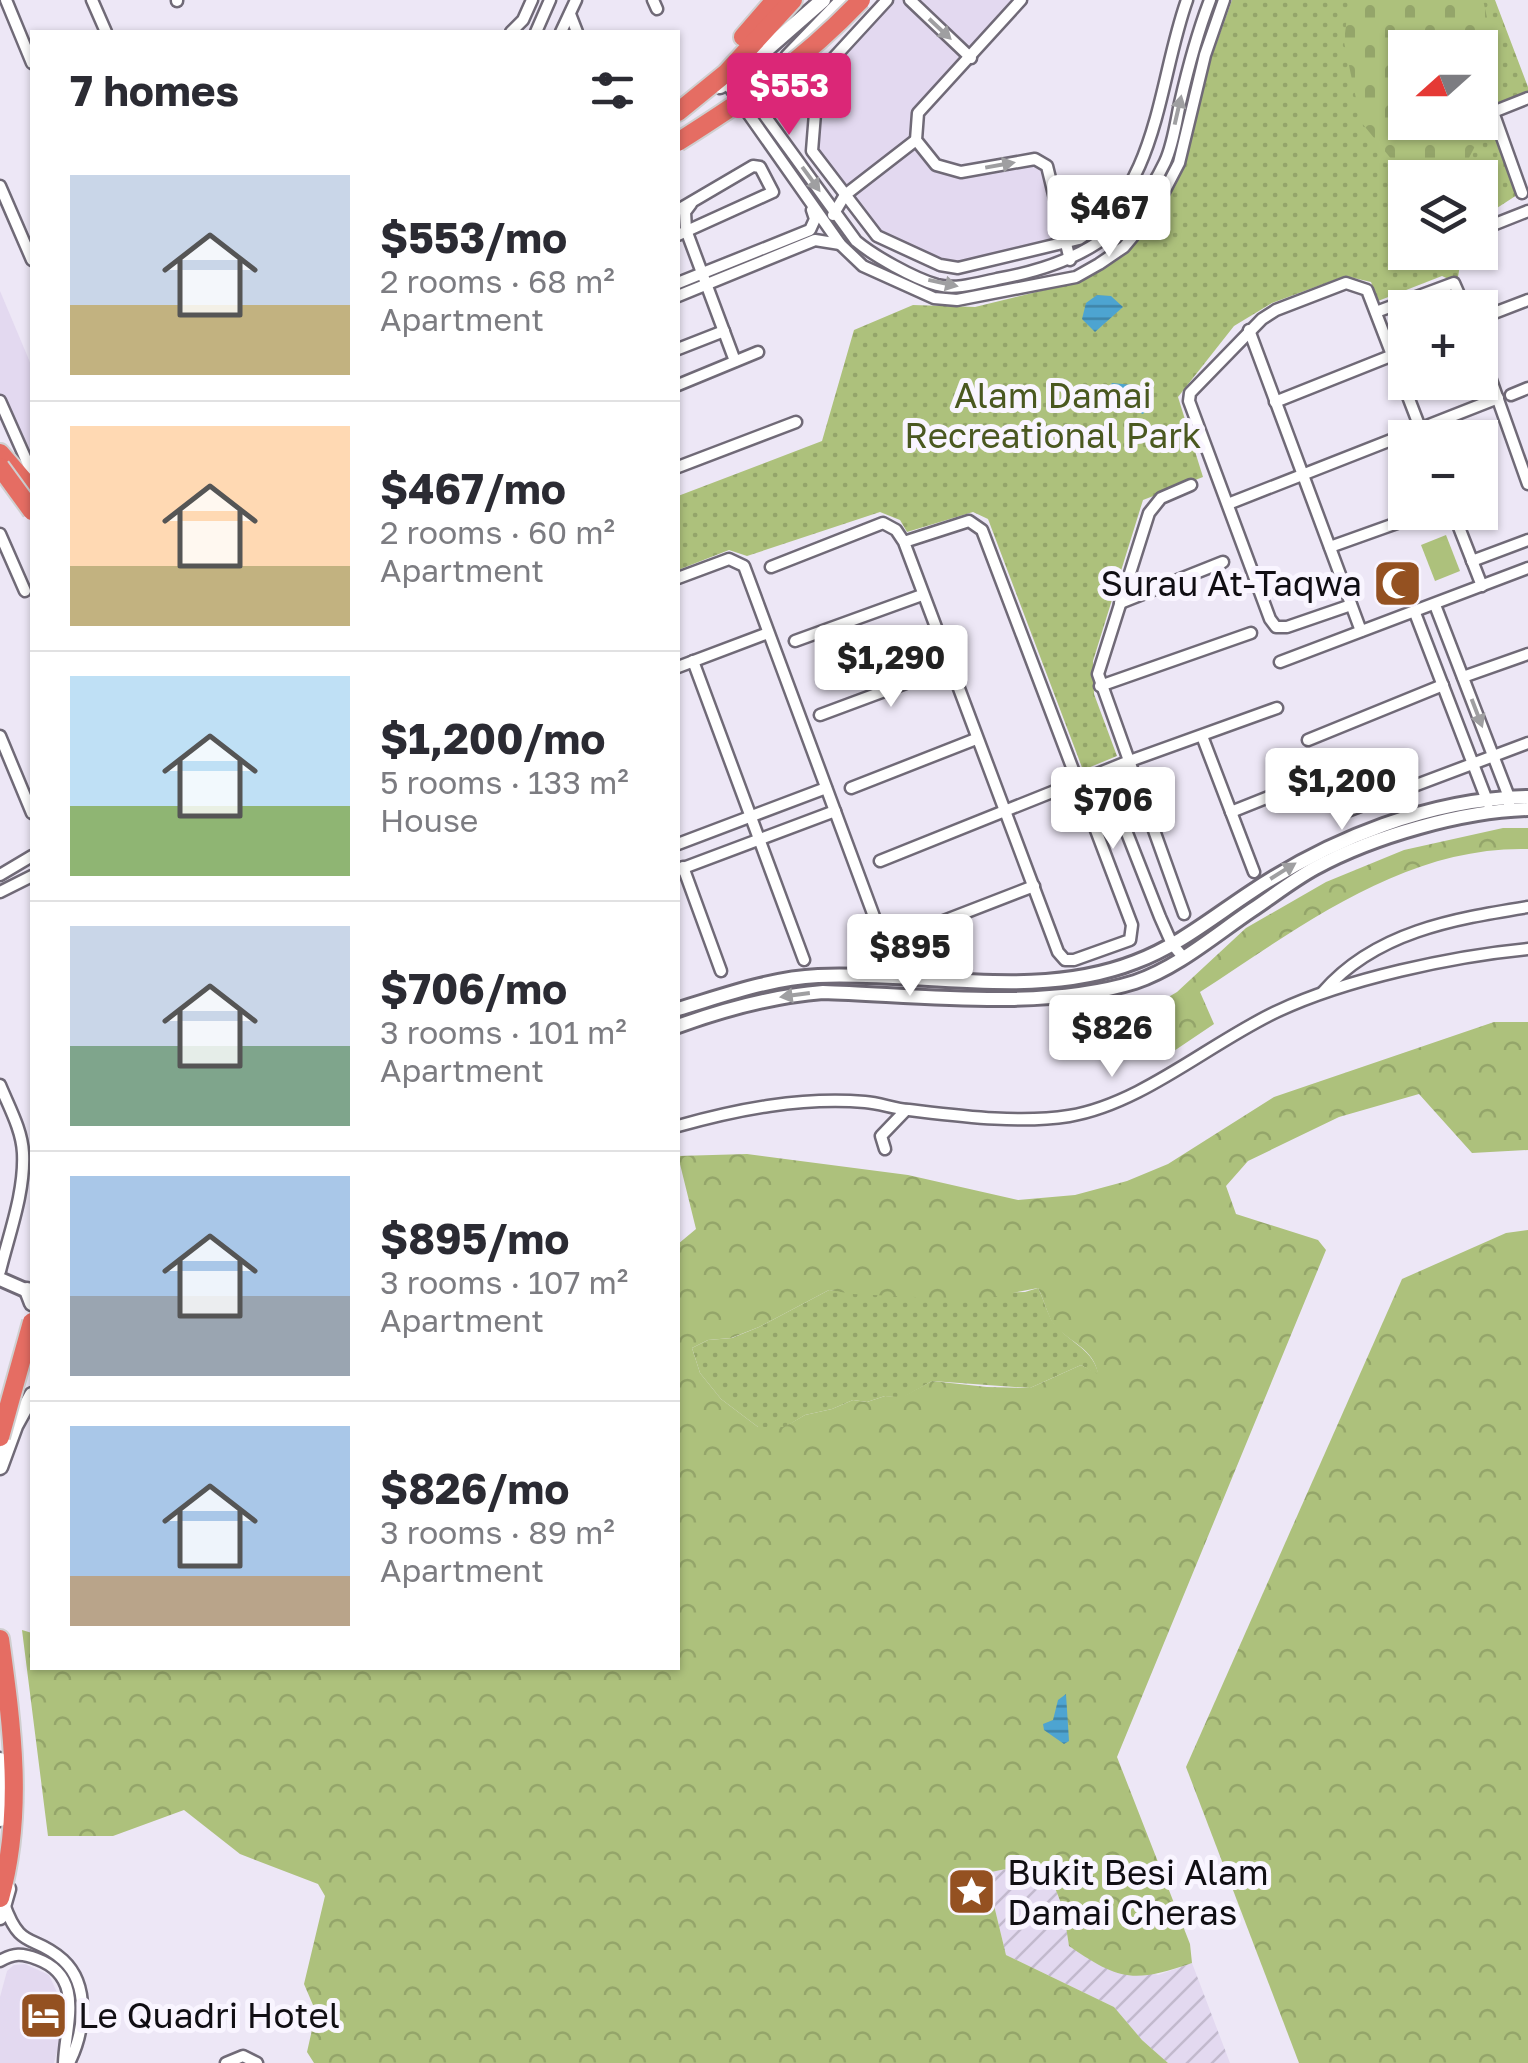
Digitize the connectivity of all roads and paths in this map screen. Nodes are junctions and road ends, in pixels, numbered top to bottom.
1 (6, 0) edge
2 (92, 0) edge
3 (532, 0) edge
4 (550, 0) edge
5 (576, 0) edge
6 (775, 0) edge
7 (793, 0) edge
8 (823, 0) edge
9 (843, 0) edge
10 (862, 0) edge
11 (888, 0) edge
12 (910, 0) edge
13 (1002, 0) edge
14 (1187, 0) edge
15 (1210, 0) edge
16 (1224, 0) edge
17 (1017, 5) edge
18 (570, 14) junction
19 (105, 30) edge
20 (513, 30) edge
21 (539, 30) edge
22 (561, 30) edge
23 (576, 30) edge
24 (30, 57) edge
25 (971, 58) junction
26 (731, 79) junction
27 (741, 93) junction
28 (680, 98) edge
29 (1528, 98) edge
30 (680, 111) edge
31 (680, 112) edge
32 (680, 138) edge
33 (680, 138) edge
34 (916, 140) junction
35 (0, 186) edge
36 (1522, 193) dead end
37 (845, 195) junction
38 (694, 200) junction
39 (810, 203) junction
40 (680, 209) edge
41 (1528, 211) edge
42 (835, 212) junction
43 (1498, 223) edge
44 (827, 227) junction
45 (680, 229) edge
46 (840, 244) junction
47 (1064, 244) junction
48 (30, 255) edge
49 (1070, 260) junction
50 (704, 278) junction
51 (680, 283) edge
52 (680, 295) edge
53 (1528, 300) edge
54 (1388, 308) edge
55 (1498, 311) edge
56 (1376, 312) junction
57 (1248, 330) junction
58 (724, 332) junction
59 (1388, 344) edge
60 (680, 348) edge
61 (758, 352) dead end
62 (1388, 357) edge
63 (736, 361) junction
64 (680, 383) edge
65 (1528, 388) edge
66 (1511, 394) dead end
67 (1498, 398) edge
68 (1494, 400) edge
69 (0, 401) edge
70 (1275, 402) junction
71 (1449, 420) edge
72 (796, 422) dead end
73 (1388, 444) edge
74 (0, 454) edge
75 (0, 466) edge
76 (680, 466) edge
77 (30, 468) edge
78 (1302, 474) junction
79 (1528, 484) edge
80 (1191, 485) dead end
81 (30, 488) edge
82 (1228, 504) junction
83 (30, 508) edge
84 (30, 518) edge
85 (1388, 526) edge
86 (1460, 530) edge
87 (0, 534) edge
88 (1528, 540) edge
89 (904, 542) junction
90 (1330, 547) junction
91 (1472, 561) junction
92 (1223, 562) dead end
93 (771, 567) dead end
94 (1528, 568) edge
95 (680, 577) edge
96 (1482, 586) junction
97 (25, 591) dead end
98 (922, 595) junction
99 (1120, 604) junction
100 (1351, 604) junction
101 (1435, 605) junction
102 (1415, 613) junction
103 (1361, 631) junction
104 (768, 632) junction
105 (1252, 633) dead end
106 (795, 641) dead end
107 (1454, 653) junction
108 (1528, 654) edge
109 (693, 662) junction
110 (1280, 662) dead end
111 (680, 666) edge
112 (949, 667) junction
113 (1437, 670) junction
114 (1463, 678) junction
115 (1443, 685) junction
116 (1100, 686) junction
117 (1277, 708) dead end
118 (820, 715) dead end
119 (0, 736) edge
120 (1202, 736) junction
121 (976, 740) junction
122 (1308, 740) dead end
123 (1528, 743) edge
124 (1494, 756) junction
125 (1127, 762) junction
126 (1473, 764) junction
127 (1103, 772) junction
128 (1078, 782) junction
129 (1306, 782) dead end
130 (826, 788) junction
131 (851, 788) dead end
132 (1528, 796) edge
133 (1509, 804) junction
134 (1489, 806) junction
135 (30, 808) edge
136 (835, 810) junction
137 (1528, 810) edge
138 (1005, 812) junction
139 (1230, 812) junction
140 (1342, 813) dead end
141 (751, 816) junction
142 (760, 838) junction
143 (680, 843) edge
144 (30, 857) edge
145 (880, 861) dead end
146 (680, 868) edge
147 (1254, 872) dead end
148 (0, 875) edge
149 (30, 877) edge
150 (1034, 886) junction
151 (0, 892) edge
152 (1528, 907) edge
153 (1184, 914) dead end
154 (910, 934) dead end
155 (1172, 944) junction
156 (885, 946) dead end
157 (1528, 949) edge
158 (1183, 958) junction
159 (804, 960) dead end
160 (721, 971) dead end
161 (1322, 993) junction
162 (680, 1007) edge
163 (680, 1025) edge
164 (0, 1085) edge
165 (906, 1110) junction
166 (680, 1125) edge
167 (885, 1149) dead end
168 (0, 1271) edge
169 (0, 1279) edge
170 (30, 1295) edge
171 (30, 1329) edge
172 (30, 1355) edge
173 (30, 1357) edge
174 (30, 1398) edge
175 (0, 1420) edge
176 (0, 1437) edge
177 (0, 1452) edge
178 (0, 1467) edge
179 (0, 1638) edge
180 (0, 1662) edge
181 (0, 1760) edge
182 (0, 1819) edge
183 (1, 1902) edge
184 (0, 1961) edge
185 (73, 1991) junction
186 (67, 2063) edge
187 (226, 2063) edge
188 (257, 2063) edge

1 - 24 street
2 - 19 street
3 - 20 street
4 - 21 street
5 - 18 street
6 - 28 highway
7 - 30 highway
8 - 26 main road
9 - 27 main road
10 - 33 highway, bridge
11 - 37 street
12 -> 25 street
13 - 17 street
14 - 47 street
49 -> 15 street
16 - 46 street
17 - 25 street
18 - 22 street
18 - 23 street
25 - 34 street
26 - 27 street
26 - 31 main road
27 - 32 main road
27 - 39 street
27 -> 42 street
29 - 36 street
34 - 37 street
34 -> 47 street
35 - 48 street
37 - 42 street
37 - 47 street
38 - 40 street
38 - 45 street
38 - 45 street
39 - 44 street
39 - 50 street
41 - 43 street
42 - 44 street
42 -> 49 street
44 - 46 street
45 - 50 street
46 - 50 street
47 - 49 street
50 - 51 street
50 - 52 street
50 - 58 street
53 - 55 street
54 - 56 street
56 - 57 street
56 - 59 street
57 - 70 street
57 - 82 street
58 - 60 street
58 - 63 street
61 - 63 street
62 - 70 street
63 - 64 street
65 - 66 street
67 - 79 street
68 - 71 street
69 - 77 street
70 - 78 street
72 - 76 street
73 - 78 street
74 - 81 highway
75 - 83 highway, bridge
75 - 84 street
78 - 82 street
78 - 90 street
80 - 99 street
82 - 100 street
85 - 90 street
86 - 91 street
87 - 97 street
88 - 91 street
89 - 93 street
89 - 98 street
89 - 128 street
90 - 100 street
91 - 96 street
92 - 99 street
94 - 96 street
95 - 104 street
96 - 101 street
98 - 106 street
98 - 112 street
99 - 116 street
100 - 103 street
101 - 102 street
101 - 107 street
102 - 103 street
102 - 113 street
103 - 110 street
104 - 109 street
104 - 130 street
105 - 116 street
107 - 113 street
107 - 114 street
108 - 114 street
109 - 111 street
109 - 141 street
112 - 118 street
112 - 121 street
113 - 115 street
114 -> 124 street
115 - 122 street
115 - 126 street
116 - 125 street
117 - 120 street
119 - 135 street
120 - 125 street
120 - 139 street
121 - 131 street
121 - 138 street
123 - 124 street
124 - 126 street
124 - 133 street
125 - 127 street
125 - 153 street
126 - 134 street
126 - 140 street
127 - 128 street
127 - 155 street
128 - 138 street
128 - 150 street
129 - 139 street
130 - 136 street
130 - 141 street
132 - 133 street
133 - 134 street
133 - 137 street
155 -> 134 street
134 - 158 street
136 - 142 street
136 - 156 street
138 - 145 street
138 - 150 street
139 - 147 street
141 - 142 street
141 - 143 street
142 - 146 street
142 - 159 street
144 - 148 street
146 - 160 street
149 - 151 street
150 - 154 street
152 - 161 street
155 - 158 street
155 - 162 street
157 - 161 street
158 -> 163 street
161 - 165 street
164 - 168 street
165 - 166 street
165 - 167 street
169 - 170 street
171 - 176 highway, bridge
172 - 175 main road
173 - 177 highway, bridge
174 - 178 main road
179 - 183 highway
180 - 183 highway
181 - 182 main road
183 - 185 street
184 - 185 street
185 - 186 street
187 - 188 street

